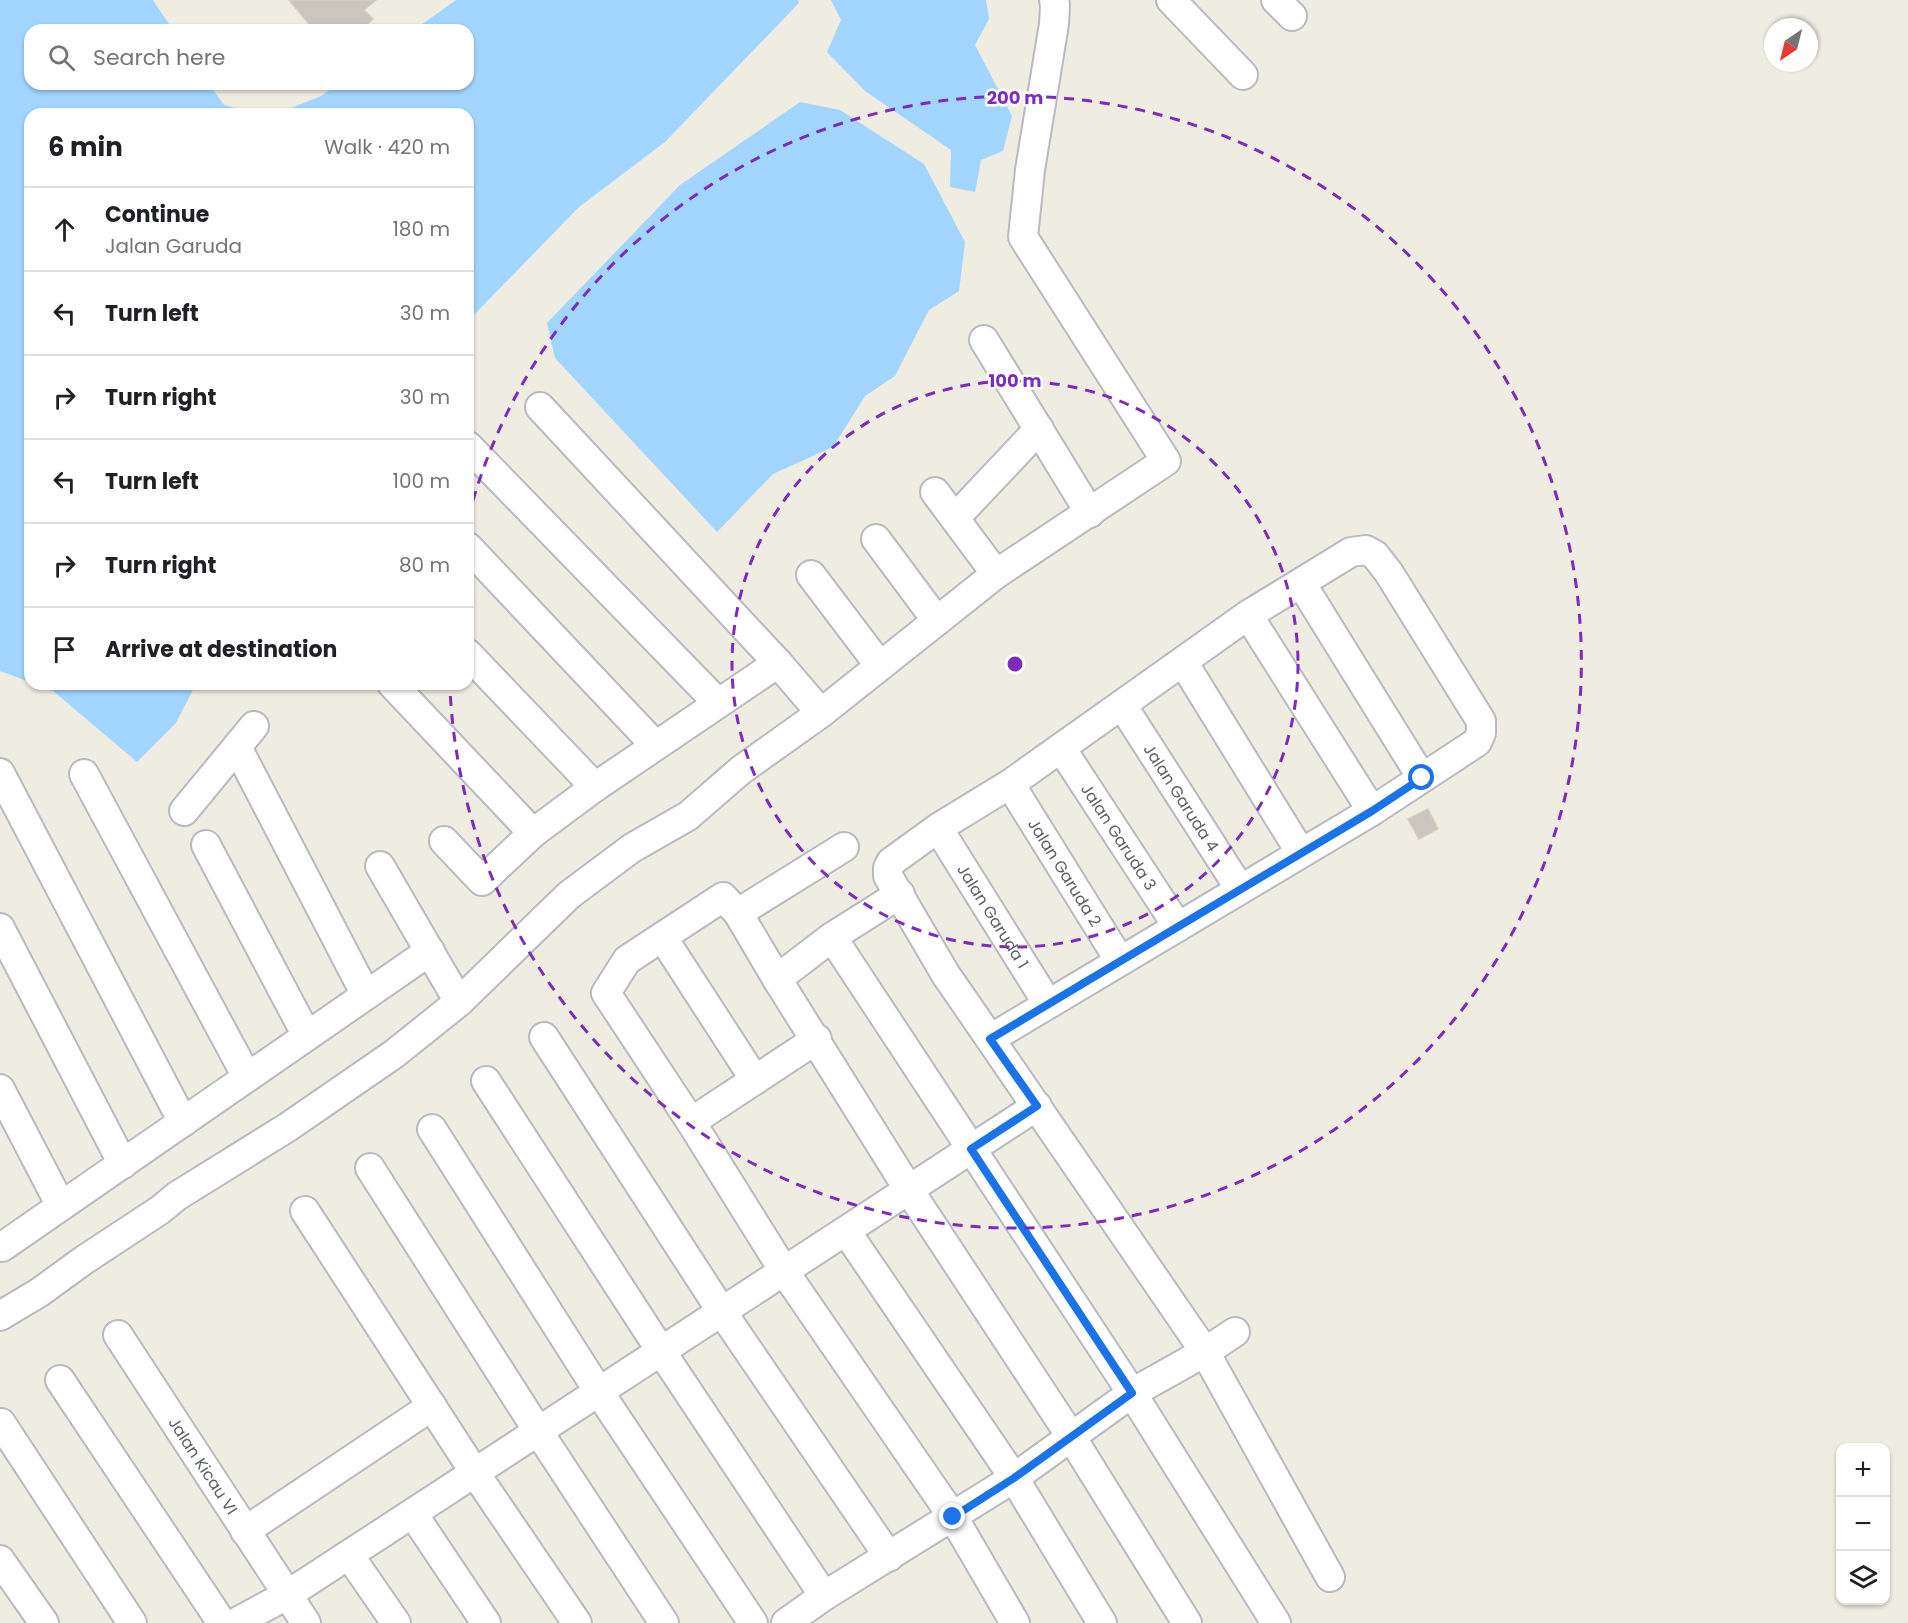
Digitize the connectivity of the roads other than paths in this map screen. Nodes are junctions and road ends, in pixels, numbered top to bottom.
1 (1054, 0) edge
2 (1171, 0) edge
3 (1243, 75) dead end
4 (984, 340) dead end
5 (540, 407) dead end
6 (1039, 429) junction
7 (474, 452) edge
8 (935, 492) dead end
9 (1090, 513) junction
10 (955, 518) junction
11 (876, 539) dead end
12 (474, 553) edge
13 (996, 574) junction
14 (811, 575) dead end
15 (1301, 583) junction
16 (1248, 615) junction
17 (937, 621) junction
18 (474, 660) edge
19 (1183, 662) junction
20 (778, 663) junction
21 (880, 666) junction
22 (398, 690) edge
23 (718, 703) junction
24 (1122, 705) junction
25 (821, 714) junction
26 (655, 745) junction
27 (1061, 748) junction
28 (0, 773) edge
29 (84, 774) dead end
30 (1422, 778) junction
31 (1010, 784) junction
32 (595, 787) junction
33 (184, 811) dead end
34 (1372, 811) junction
35 (939, 828) junction
36 (533, 834) junction
37 (444, 841) dead end
38 (206, 845) dead end
39 (844, 847) dead end
40 (1301, 853) junction
41 (380, 866) dead end
42 (1240, 889) junction
43 (900, 894) junction
44 (738, 913) junction
45 (1178, 927) junction
46 (0, 928) edge
47 (832, 937) junction
48 (663, 938) junction
49 (430, 951) junction
50 (1120, 961) junction
51 (777, 979) junction
52 (366, 995) junction
53 (459, 1002) junction
54 (1048, 1004) junction
55 (307, 1036) junction
56 (544, 1037) dead end
57 (990, 1039) junction
58 (817, 1040) junction
59 (248, 1077) junction
60 (755, 1080) junction
61 (486, 1081) dead end
62 (0, 1089) edge
63 (1037, 1106) junction
64 (183, 1122) junction
65 (692, 1122) junction
66 (432, 1130) dead end
67 (971, 1149) junction
68 (123, 1164) junction
69 (370, 1168) dead end
70 (909, 1190) junction
71 (61, 1206) junction
72 (306, 1211) dead end
73 (846, 1231) junction
74 (1, 1244) edge
75 (784, 1271) junction
76 (722, 1312) junction
77 (0, 1316) edge
78 (1235, 1332) dead end
79 (118, 1335) dead end
80 (661, 1351) junction
81 (1205, 1352) junction
82 (60, 1380) dead end
83 (599, 1392) junction
84 (1132, 1393) junction
85 (432, 1406) junction
86 (1, 1423) edge
87 (538, 1431) junction
88 (1072, 1438) junction
89 (475, 1473) junction
90 (1014, 1478) junction
91 (412, 1514) junction
92 (953, 1517) junction
93 (245, 1531) junction
94 (349, 1555) junction
95 (889, 1557) junction
96 (0, 1560) edge
97 (1330, 1577) dead end
98 (287, 1595) junction
99 (824, 1596) junction
100 (44, 1623) edge
101 (132, 1623) edge
102 (222, 1623) edge
103 (236, 1623) edge
104 (306, 1623) edge
105 (396, 1623) edge
106 (486, 1623) edge
107 (577, 1623) edge
108 (664, 1623) edge
109 (753, 1623) edge
110 (786, 1623) edge
111 (1015, 1623) edge
112 (1102, 1623) edge
113 (1187, 1623) edge
114 (1276, 1623) edge

1 - 9 street
2 - 3 street
4 - 6 street
5 - 20 street
6 - 9 street
6 - 10 street
7 - 23 street
8 - 10 street
9 - 13 street
10 - 13 street
11 - 17 street
12 - 26 street
13 - 17 street
14 - 21 street
15 - 16 street
15 - 30 street
15 - 30 street
16 - 19 street
16 - 34 street
17 - 21 street
18 - 32 street
19 - 24 street
19 - 40 street
20 - 23 street
20 - 25 street
21 - 25 street
22 - 36 street
23 - 26 street
24 - 27 street
24 - 42 street, Jalan Garuda 4
25 - 53 street
26 - 32 street
27 - 31 street
27 - 45 street, Jalan Garuda 3
28 - 64 street
29 - 59 street
30 - 34 street
31 - 35 street
31 - 50 street, Jalan Garuda 2
32 - 36 street
33 - 52 street
34 - 40 street
35 - 43 street
35 - 54 street, Jalan Garuda 1
36 - 37 street
38 - 55 street
39 - 44 street
40 - 42 street
41 - 49 street
42 - 45 street
43 - 47 street
43 - 57 street
44 - 48 street
44 - 51 street
45 - 50 street
46 - 68 street
47 - 51 street
47 - 67 street
48 - 60 street
48 - 65 street
49 - 52 street
49 - 53 street
50 - 54 street
51 - 58 street
52 - 55 street
53 - 77 street
54 - 57 street
55 - 59 street
56 - 76 street
57 - 63 street
58 - 60 street
58 - 70 street
59 - 64 street
60 - 65 street
61 - 80 street
62 - 71 street
63 - 67 street
63 - 81 street
64 - 68 street
65 - 75 street
66 - 83 street
67 - 70 street
67 - 84 street
68 - 71 street
69 - 87 street
70 - 73 street
70 - 88 street
71 - 74 street
72 - 85 street
73 - 75 street
73 - 90 street
75 - 76 street
75 - 92 street
76 - 80 street
76 - 95 street
78 - 81 street
79 - 93 street, Jalan Kicau VI
80 - 83 street
80 - 99 street
81 - 84 street
81 - 97 street
82 - 102 street
83 - 87 street
83 - 109 street
84 - 88 street
84 - 114 street
85 - 89 street
85 - 93 street
86 - 101 street
87 - 89 street
87 - 108 street
88 - 90 street
88 - 113 street
89 - 91 street
89 - 107 street
90 - 92 street
90 - 112 street
91 - 94 street
91 - 106 street
92 - 95 street
92 - 111 street
93 - 98 street, Jalan Kicau VI
94 - 98 street
94 - 105 street
95 - 99 street
96 - 100 street
98 - 103 street
98 - 104 street, Jalan Kicau VI
99 - 110 street

